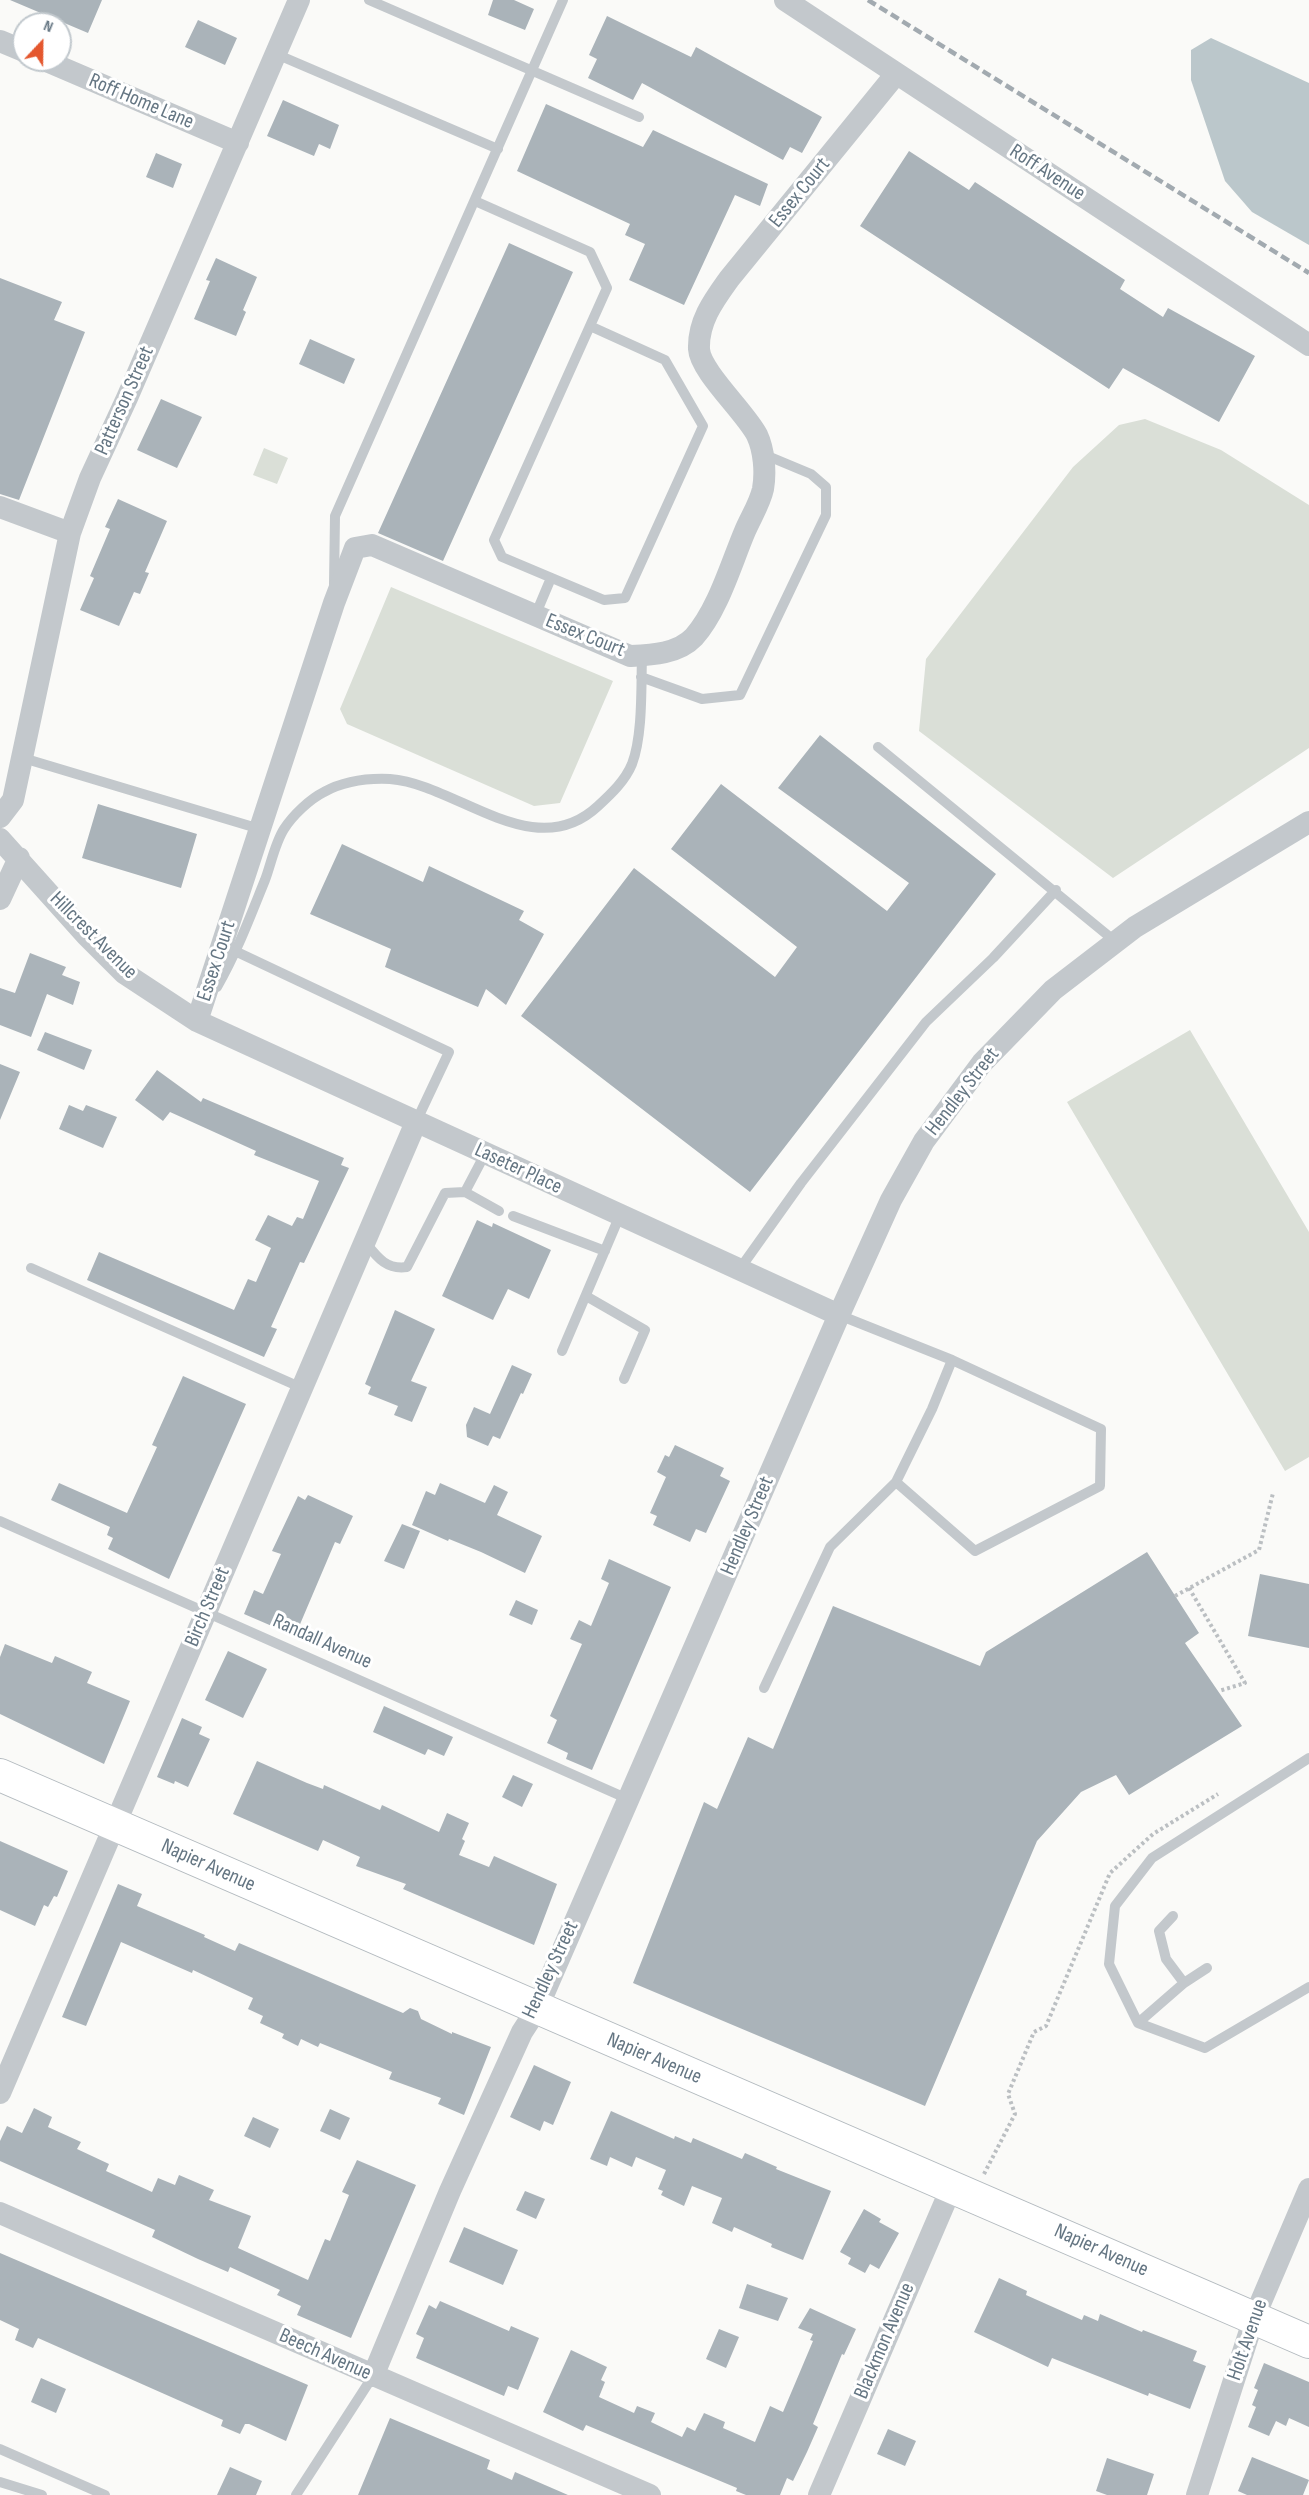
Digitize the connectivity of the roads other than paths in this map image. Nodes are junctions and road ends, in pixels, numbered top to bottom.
1 (299, 0) edge
2 (369, 0) edge
3 (563, 0) edge
4 (785, 0) edge
5 (276, 54) junction
6 (532, 71) junction
7 (72, 72) edge
8 (896, 74) junction
9 (639, 117) dead end
10 (238, 143) junction
11 (498, 149) junction
12 (475, 201) junction
13 (590, 326) junction
14 (1309, 345) edge
15 (762, 454) junction
16 (0, 507) edge
17 (70, 533) junction
18 (551, 578) junction
19 (334, 603) junction
20 (535, 616) junction
21 (641, 666) junction
22 (878, 747) dead end
23 (23, 758) junction
24 (0, 817) edge
25 (1309, 822) edge
26 (260, 829) junction
27 (0, 839) edge
28 (19, 858) junction
29 (1056, 890) junction
30 (0, 899) edge
31 (1116, 942) junction
32 (237, 952) junction
33 (197, 1021) junction
34 (416, 1122) junction
35 (485, 1154) junction
36 (465, 1192) junction
37 (499, 1211) dead end
38 (620, 1215) junction
39 (513, 1216) dead end
40 (364, 1242) junction
41 (605, 1251) junction
42 (31, 1268) dead end
43 (739, 1270) junction
44 (586, 1296) junction
45 (839, 1315) junction
46 (562, 1351) dead end
47 (952, 1360) junction
48 (624, 1380) dead end
49 (302, 1388) junction
50 (896, 1482) junction
51 (0, 1521) edge
52 (206, 1612) junction
53 (764, 1688) dead end
54 (1309, 1758) edge
55 (0, 1776) edge
56 (628, 1799) junction
57 (114, 1825) junction
58 (1173, 1916) dead end
59 (1207, 1968) dead end
60 (1184, 1983) junction
61 (1309, 1987) edge
62 (537, 2008) junction
63 (1138, 2023) junction
64 (0, 2093) edge
65 (952, 2186) junction
66 (1309, 2189) edge
67 (0, 2213) edge
68 (1254, 2318) junction
69 (1309, 2342) edge
70 (373, 2376) junction
71 (0, 2449) edge
72 (0, 2482) edge
73 (42, 2495) edge
74 (105, 2495) edge
75 (296, 2495) edge
76 (650, 2495) edge
77 (819, 2495) edge
78 (1197, 2495) edge

1 - 5 street, Patterson Street
2 - 6 lane
3 - 6 lane
4 - 8 street, Roff Avenue
5 - 10 street, Patterson Street
5 - 11 lane
6 - 9 lane
6 - 11 lane
7 - 10 street, Roff Home Lane
8 - 14 street, Roff Avenue
8 - 15 street, Essex Court
10 - 17 street, Patterson Street
11 - 12 lane
12 - 13 lane
12 - 19 lane
13 - 18 lane
13 - 18 lane
15 - 21 street, Essex Court
15 - 21 lane
16 - 17 street
17 - 23 street, Patterson Street
18 - 20 lane
19 - 20 street, Essex Court
19 - 26 street, Essex Court
20 - 21 street, Essex Court
21 - 32 lane
22 - 29 lane
23 - 24 street, Patterson Street
23 - 26 lane
25 - 31 street, Hendley Street
26 - 33 street, Essex Court
27 - 28 street, Hillcrest Avenue
28 - 30 street
28 - 33 street, Hillcrest Avenue
29 - 31 lane
29 - 43 lane
31 - 45 street, Hendley Street
32 - 33 lane
32 - 34 lane
33 - 34 street, Laseter Place
34 - 35 street, Laseter Place
34 - 40 street, Birch Street
35 - 36 lane
35 - 38 street, Laseter Place
36 - 37 lane
36 - 40 lane
38 - 41 lane
38 - 43 street, Laseter Place
39 - 41 lane
40 - 49 street, Birch Street
41 - 44 lane
42 - 49 lane
43 - 45 street, Laseter Place
44 - 46 lane
44 - 48 lane
45 - 47 lane
45 - 56 street, Hendley Street
47 - 50 lane
47 - 50 lane
49 - 52 street, Birch Street
50 - 53 lane
51 - 52 lane, Randall Avenue
52 - 56 lane, Randall Avenue
52 - 57 street, Birch Street
54 - 63 lane
55 - 57 street, Napier Avenue
56 - 62 street, Hendley Street
57 - 62 street, Napier Avenue
57 - 64 street, Birch Street
58 - 60 lane
59 - 60 lane
60 - 63 lane
61 - 63 lane
62 - 65 street, Napier Avenue
62 - 70 street, Hendley Street
65 - 68 street, Napier Avenue
65 - 77 street, Blackmon Avenue
66 - 68 street, Holt Avenue
67 - 70 street, Beech Avenue
68 - 69 street, Napier Avenue
68 - 78 street, Holt Avenue
70 - 75 lane
70 - 76 street, Beech Avenue
71 - 74 lane
72 - 73 lane

